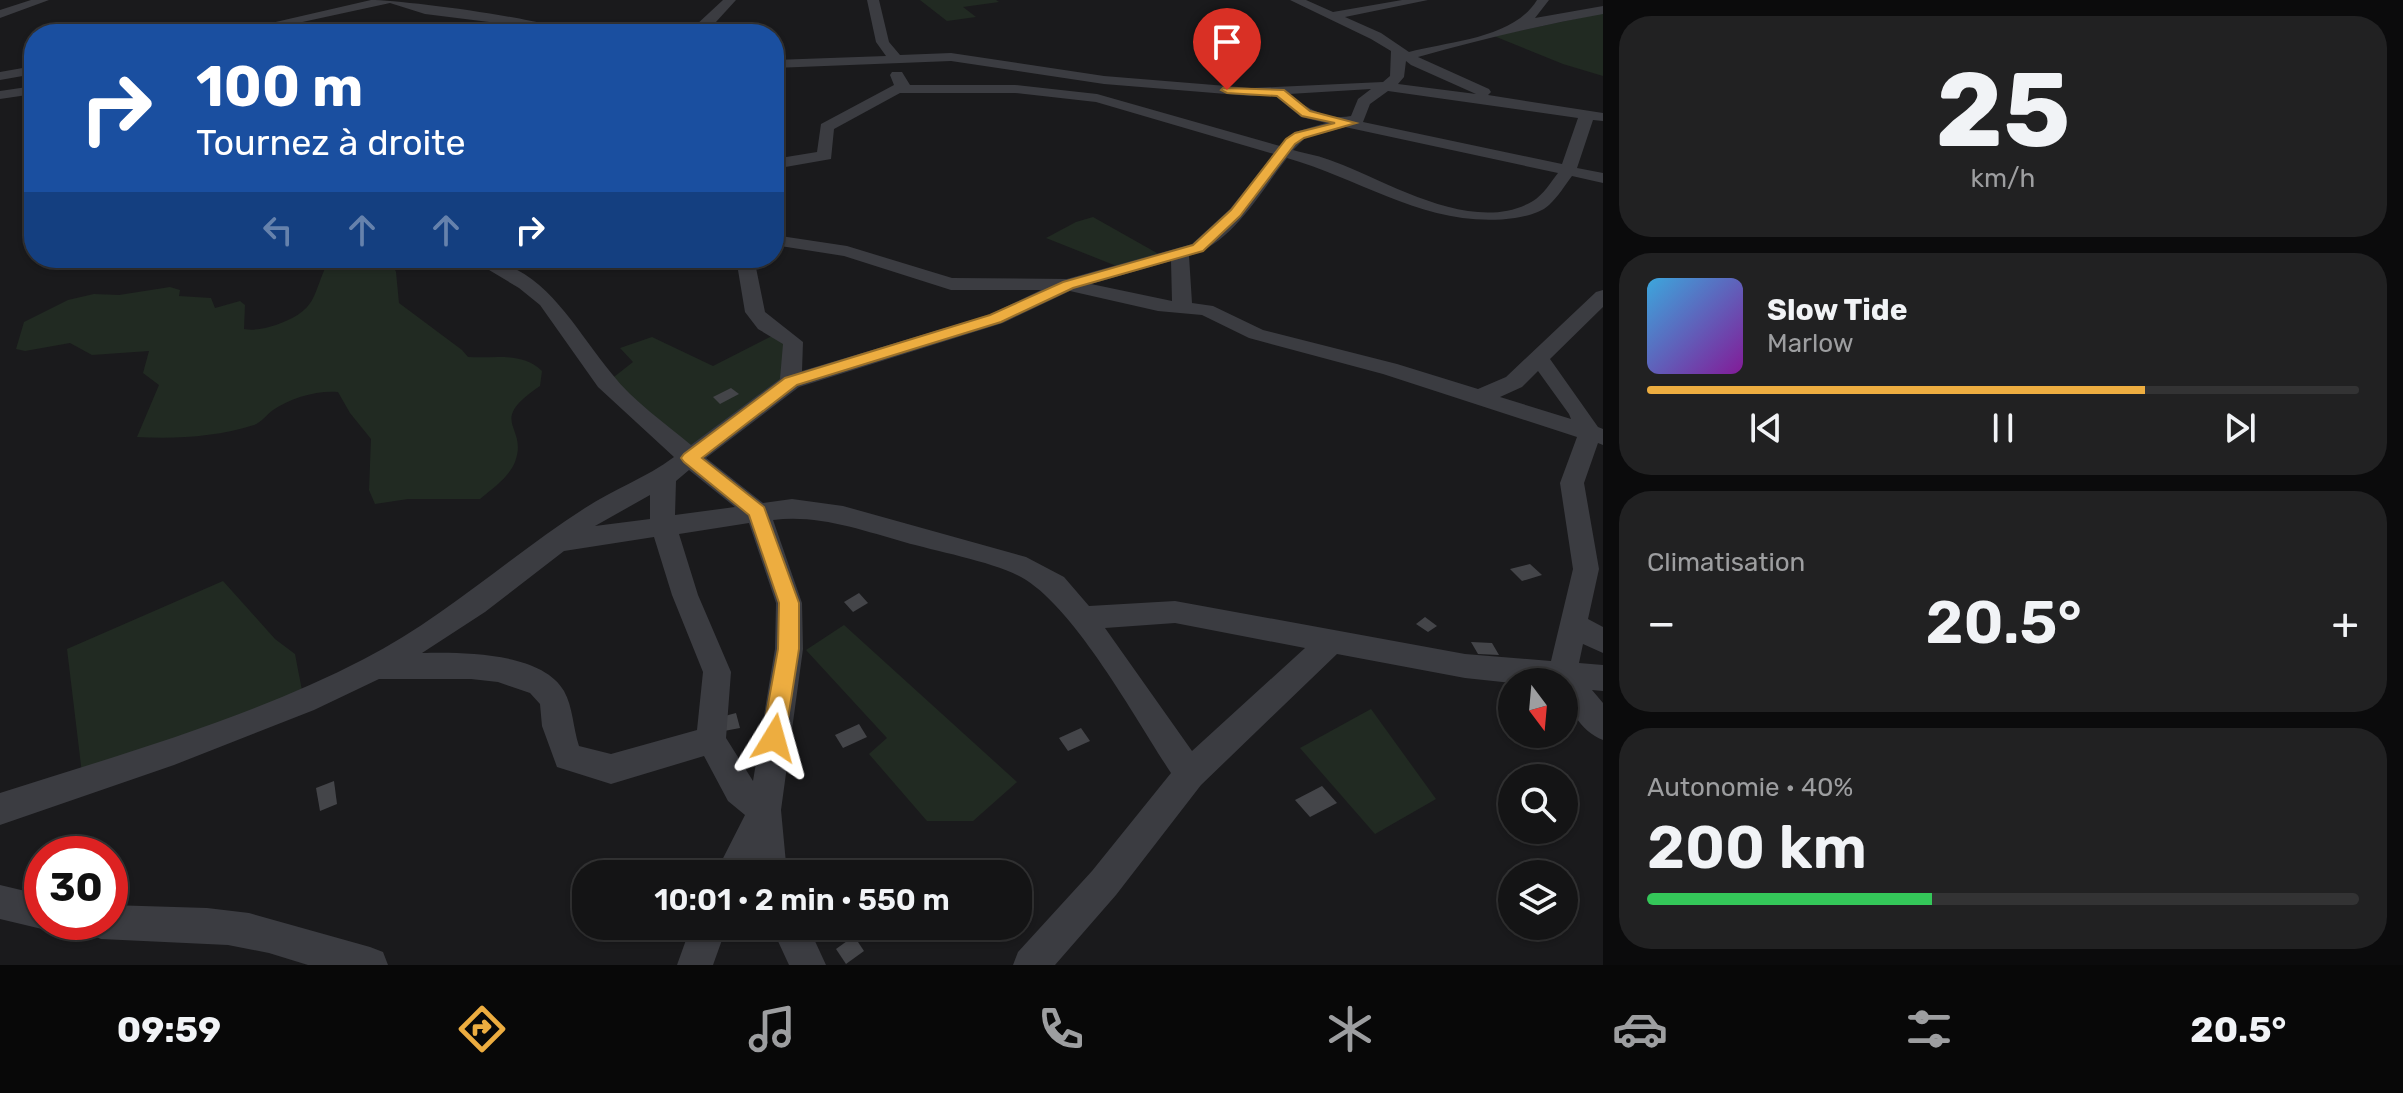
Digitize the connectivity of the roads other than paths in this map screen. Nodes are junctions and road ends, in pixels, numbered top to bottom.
1 (43, 0) edge
2 (390, 0) edge
3 (730, 0) edge
4 (873, 0) edge
5 (1296, 0) edge
6 (1422, 0) edge
7 (1543, 0) edge
8 (304, 3) dead end
9 (1603, 10) edge
10 (0, 14) edge
11 (1332, 16) junction
12 (297, 20) junction
13 (278, 24) edge
14 (294, 24) edge
15 (534, 24) edge
16 (705, 24) edge
17 (1519, 25) junction
18 (1403, 53) junction
19 (891, 59) junction
20 (784, 64) edge
21 (24, 72) edge
22 (0, 76) edge
23 (1388, 87) junction
24 (901, 89) junction
25 (1280, 93) junction
26 (1508, 102) junction
27 (1595, 116) edge
28 (1350, 123) junction
29 (1285, 150) junction
30 (784, 162) edge
31 (1568, 171) junction
32 (1603, 178) edge
33 (784, 242) edge
34 (1180, 252) junction
35 (508, 268) edge
36 (747, 268) edge
37 (1068, 285) junction
38 (1603, 296) edge
39 (1182, 307) junction
40 (1538, 357) junction
41 (791, 382) junction
42 (1478, 398) junction
43 (1596, 435) edge
44 (690, 458) junction
45 (664, 477) junction
46 (758, 512) junction
47 (663, 524) junction
48 (555, 542) junction
49 (1083, 618) junction
50 (1573, 624) junction
51 (1603, 641) edge
52 (1330, 643) junction
53 (376, 667) junction
54 (1566, 668) edge
55 (1498, 669) edge
56 (1578, 675) edge
57 (1603, 678) edge
58 (1578, 695) edge
59 (1603, 726) edge
60 (711, 740) junction
61 (1190, 774) junction
62 (0, 809) edge
63 (765, 810) junction
64 (739, 860) edge
65 (769, 860) edge
66 (0, 902) edge
67 (24, 908) edge
68 (128, 923) edge
69 (704, 940) edge
70 (796, 940) edge
71 (370, 965) edge
72 (695, 965) edge
73 (808, 965) edge
74 (1031, 965) edge

1 - 10 street
2 - 12 street
2 - 15 street
3 - 16 street
4 - 19 street
5 - 11 street
6 - 11 street
7 - 17 street
8 - 12 street
9 - 17 street
11 - 18 street
12 - 13 street
12 - 14 street
17 - 18 street
18 - 23 street
18 - 26 street
19 - 20 street
19 - 24 street
19 - 25 street
21 - 22 street
23 - 25 street
23 - 26 street
23 - 28 street
24 - 29 street
24 - 30 street
25 - 28 street
26 - 27 street
27 - 31 street
28 - 29 street
28 - 31 street
29 - 31 street
29 - 34 street
31 - 32 street
33 - 37 street
34 - 37 street
34 - 39 street
35 - 44 street
36 - 41 street
37 - 39 street
37 - 41 street
38 - 40 street
39 - 42 street
40 - 42 street
40 - 43 street
41 - 44 street
42 - 43 street
43 - 50 street
44 - 45 street
44 - 46 street
45 - 47 street
45 - 48 street
46 - 47 street
46 - 49 street
46 - 63 street
47 - 48 street
47 - 60 street
48 - 53 street
49 - 52 street
49 - 61 street
50 - 51 street
50 - 54 street
52 - 55 street
52 - 61 street
53 - 60 street
53 - 62 street
56 - 57 street
58 - 59 street
60 - 63 street
61 - 74 street
63 - 64 street
63 - 65 street
66 - 67 street
68 - 71 street
69 - 72 street
70 - 73 street

